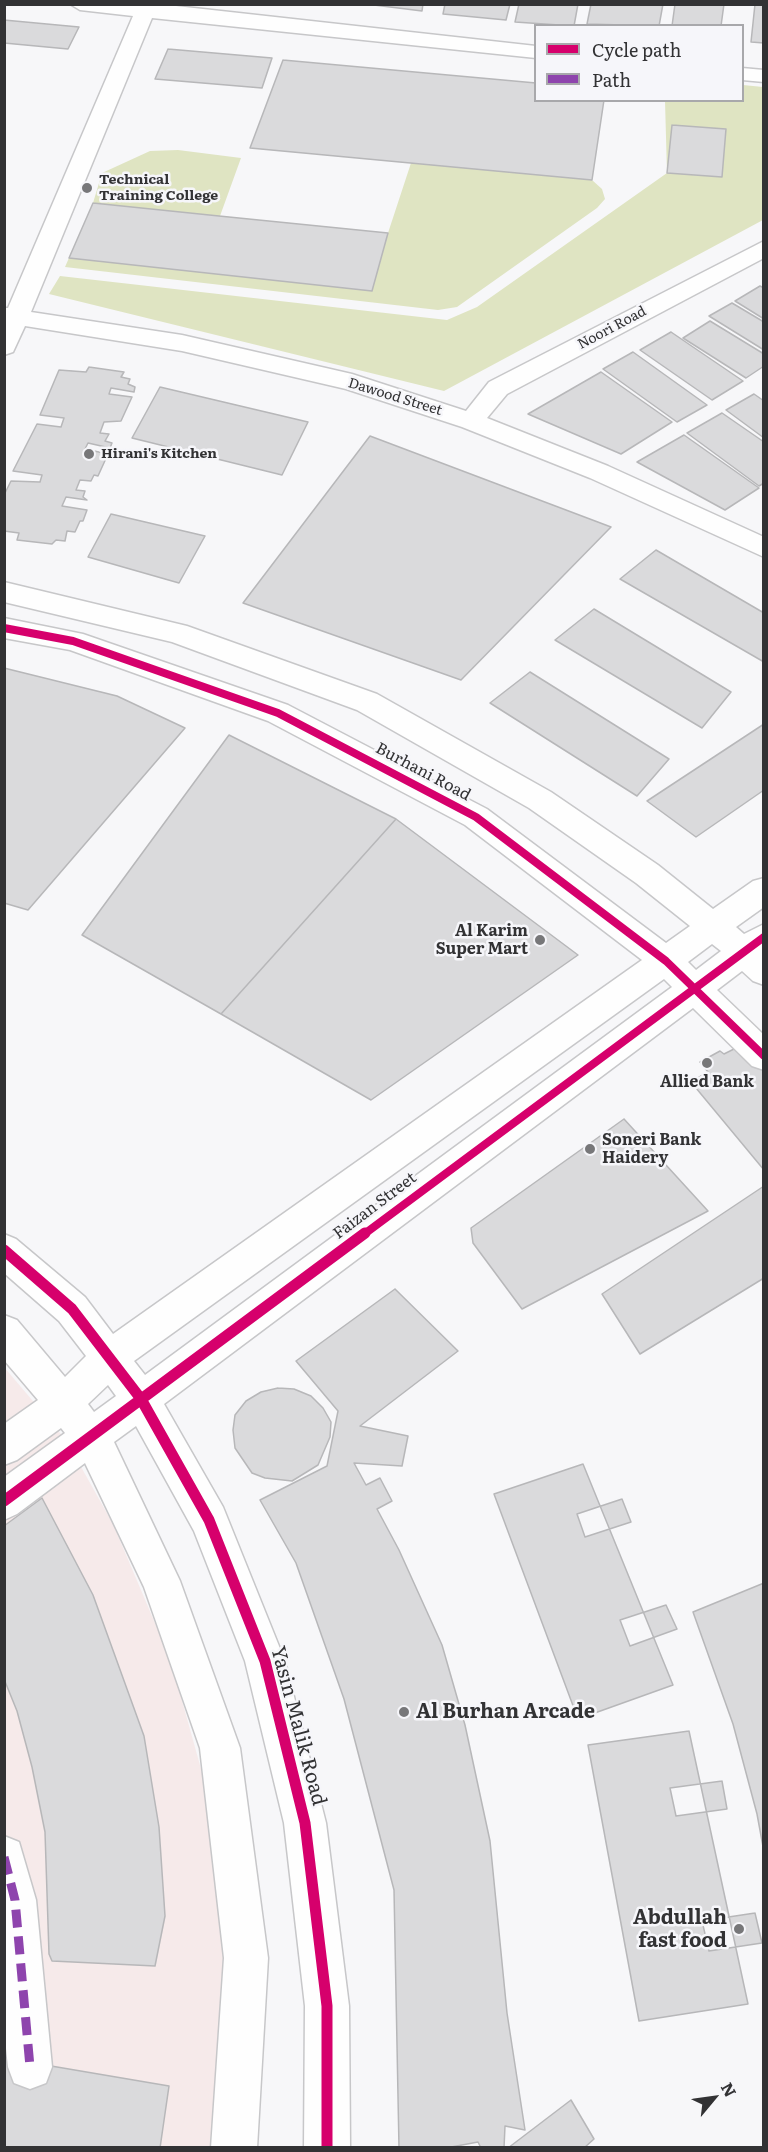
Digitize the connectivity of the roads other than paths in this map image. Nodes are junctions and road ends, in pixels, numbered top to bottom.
1 (80, 4) edge
2 (146, 8) edge
3 (534, 52) edge
4 (744, 74) edge
5 (764, 76) edge
6 (764, 248) edge
7 (12, 316) edge
8 (4, 347) edge
9 (471, 421) junction
10 (764, 548) edge
11 (4, 592) edge
12 (4, 628) edge
13 (764, 890) edge
14 (713, 927) junction
15 (757, 953) edge
16 (666, 962) junction
17 (694, 987) junction
18 (764, 1056) edge
19 (4, 1250) edge
20 (4, 1332) edge
21 (109, 1358) junction
22 (141, 1399) junction
23 (63, 1404) junction
24 (92, 1437) junction
25 (4, 1447) edge
26 (4, 1501) edge
27 (4, 1857) edge
28 (30, 2067) dead end
29 (234, 2148) edge
30 (327, 2148) edge

1 - 2 street
2 - 3 street
2 - 7 street
4 - 5 street
6 - 9 street, Noori Road
7 - 8 street
7 - 9 street, Dawood Street
9 - 10 street, Dawood Street
11 - 14 street, Burhani Road
12 - 16 street, Burhani Road
13 - 14 street, Faizan Street
14 - 15 street, Burhani Road
14 - 16 street, Faizan Street
15 - 17 street, Faizan Street
16 - 17 street, Burhani Road
16 - 21 street, Faizan Street
17 - 18 street, Burhani Road
17 - 22 street, Faizan Street
19 - 21 street, Yasin Malik Road
20 - 23 street
21 - 22 street, Yasin Malik Road
21 - 23 street, Faizan Street
22 - 24 street, Faizan Street
22 - 30 street, Yasin Malik Road
23 - 24 street
23 - 25 street, Faizan Street
24 - 26 street, Faizan Street
24 - 29 street
27 - 28 street

